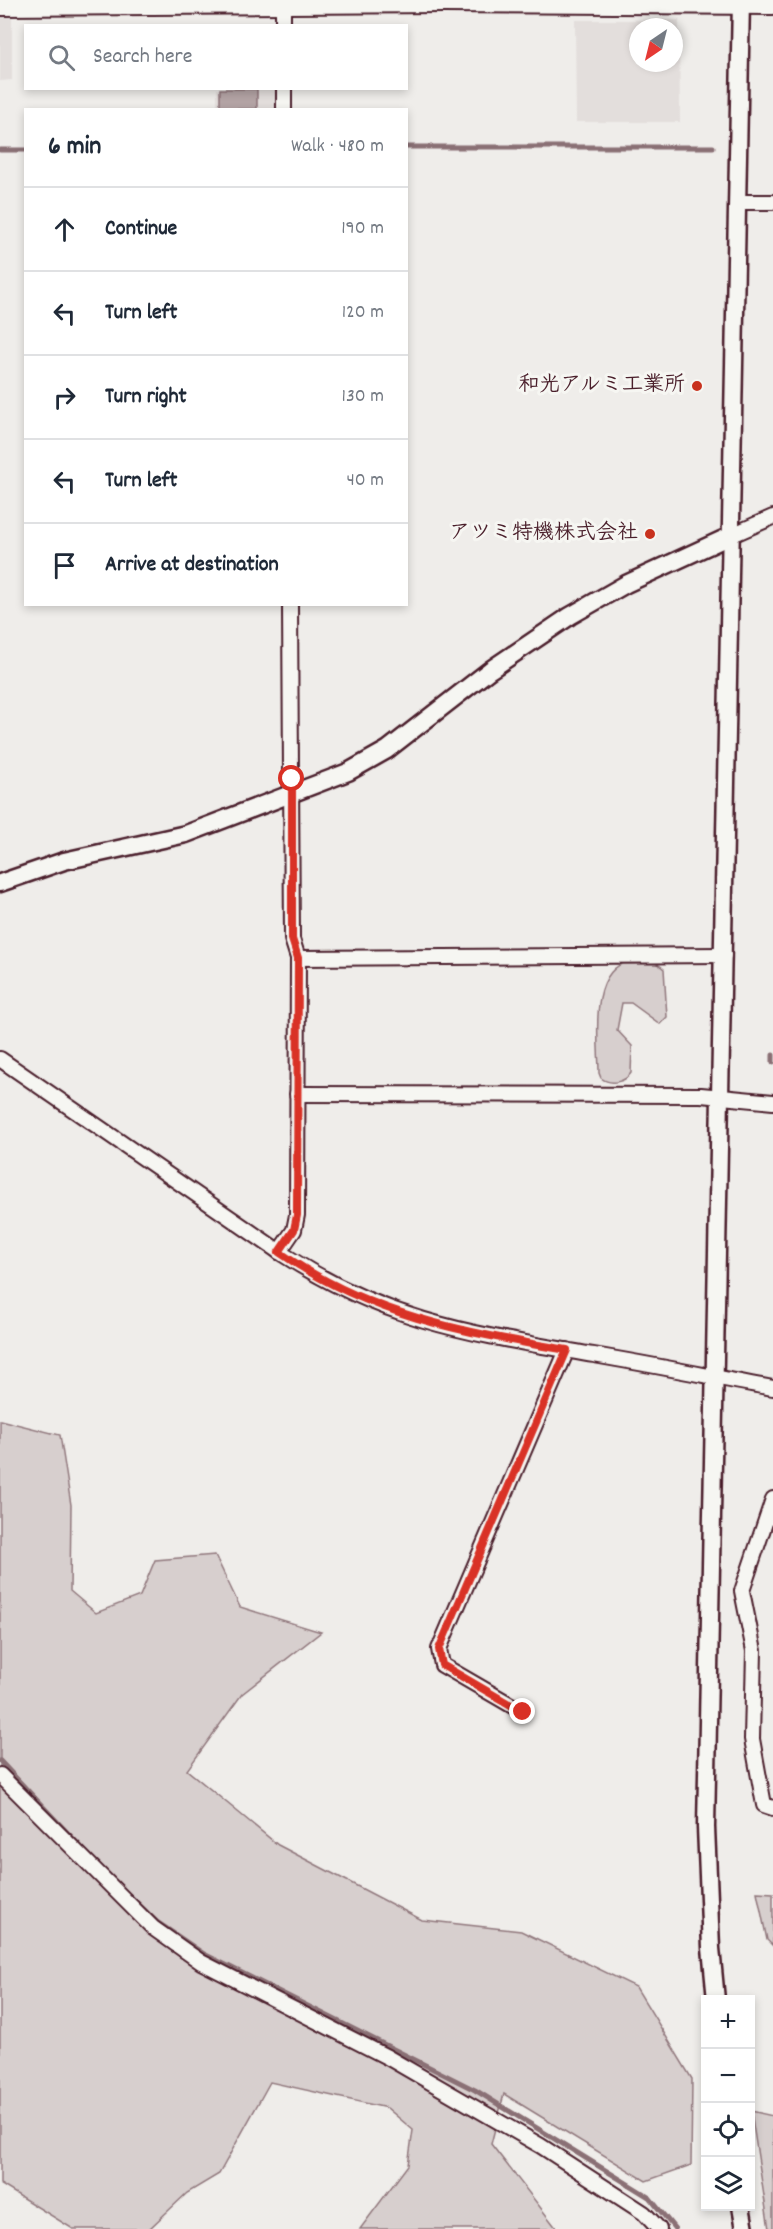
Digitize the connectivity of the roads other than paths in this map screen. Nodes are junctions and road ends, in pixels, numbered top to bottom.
1 (283, 2) edge
2 (521, 2) edge
3 (741, 2) edge
4 (773, 5) edge
5 (0, 6) edge
6 (283, 24) edge
7 (284, 90) edge
8 (284, 108) edge
9 (739, 202) junction
10 (773, 202) edge
11 (773, 517) edge
12 (732, 535) junction
13 (290, 606) edge
14 (291, 795) junction
15 (0, 883) edge
16 (724, 955) junction
17 (298, 958) junction
18 (0, 1059) edge
19 (297, 1094) junction
20 (721, 1096) junction
21 (773, 1102) edge
22 (279, 1252) junction
23 (567, 1350) junction
24 (715, 1377) junction
25 (773, 1388) edge
26 (773, 1499) edge
27 (523, 1712) dead end
28 (0, 1774) edge
29 (773, 1808) edge
30 (716, 1995) edge
31 (742, 2211) edge
32 (659, 2229) edge
33 (745, 2229) edge

1 - 2 main road
1 - 5 main road
1 - 6 street
2 - 3 main road
3 - 4 main road
3 - 9 street
7 - 8 street
9 - 10 street
9 - 12 street
11 - 12 street
12 - 14 street
12 - 16 street
13 - 14 street
14 - 15 street
14 - 17 street
16 - 17 street
16 - 20 street
17 - 19 street
18 - 22 street
19 - 20 street
19 - 22 street
20 - 21 street
20 - 24 street
22 - 23 street
23 - 24 street
23 - 27 street
24 - 25 street
24 - 30 street
26 - 29 street
28 - 32 street
31 - 33 street

